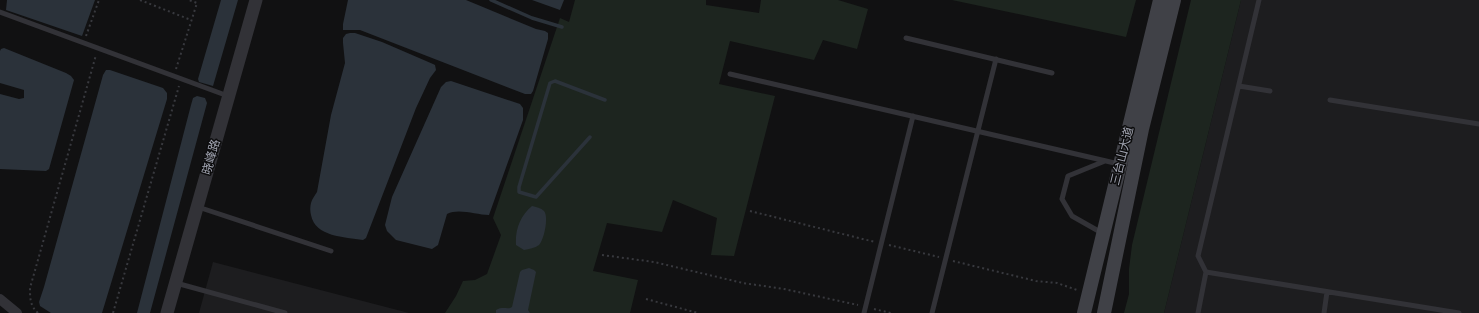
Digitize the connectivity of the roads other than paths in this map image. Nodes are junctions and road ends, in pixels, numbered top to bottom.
1 (256, 0) edge
2 (1160, 0) edge
3 (1174, 0) edge
4 (1259, 0) edge
5 (0, 12) edge
6 (906, 38) dead end
7 (996, 59) junction
8 (1052, 73) dead end
9 (730, 74) dead end
10 (1239, 86) junction
11 (1270, 91) dead end
12 (228, 96) junction
13 (1330, 100) dead end
14 (913, 116) junction
15 (1479, 124) edge
16 (978, 131) junction
17 (1105, 161) junction
18 (1120, 164) junction
19 (1134, 167) junction
20 (197, 207) junction
21 (1103, 233) junction
22 (331, 251) dead end
23 (1206, 272) junction
24 (175, 283) junction
25 (1327, 292) junction
26 (0, 299) edge
27 (865, 310) edge
28 (17, 313) edge
29 (167, 313) edge
30 (285, 313) edge
31 (932, 313) edge
32 (1084, 313) edge
33 (1104, 313) edge
34 (1198, 313) edge
35 (1324, 313) edge
36 (1459, 313) edge

1 - 12 street, 晓峰路
2 - 18 main road, 三台山大道
3 - 19 main road, 三台山大道
4 - 10 lane
5 - 12 lane
6 - 7 lane
7 - 8 lane
7 - 16 lane
9 - 14 lane
10 - 11 lane
10 - 23 lane
12 - 20 street, 晓峰路
13 - 15 lane
14 - 16 lane
14 - 27 lane
16 - 17 lane
16 - 31 lane
17 - 18 lane
17 - 21 lane
18 - 19 lane
18 - 21 main road, 三台山大道
19 - 33 main road, 三台山大道
20 - 22 lane
20 - 24 street, 晓峰路
21 - 32 main road, 三台山大道
23 - 25 lane
23 - 34 lane
24 - 29 street, 晓峰路
24 - 30 lane
25 - 35 lane
25 - 36 lane
26 - 28 street

